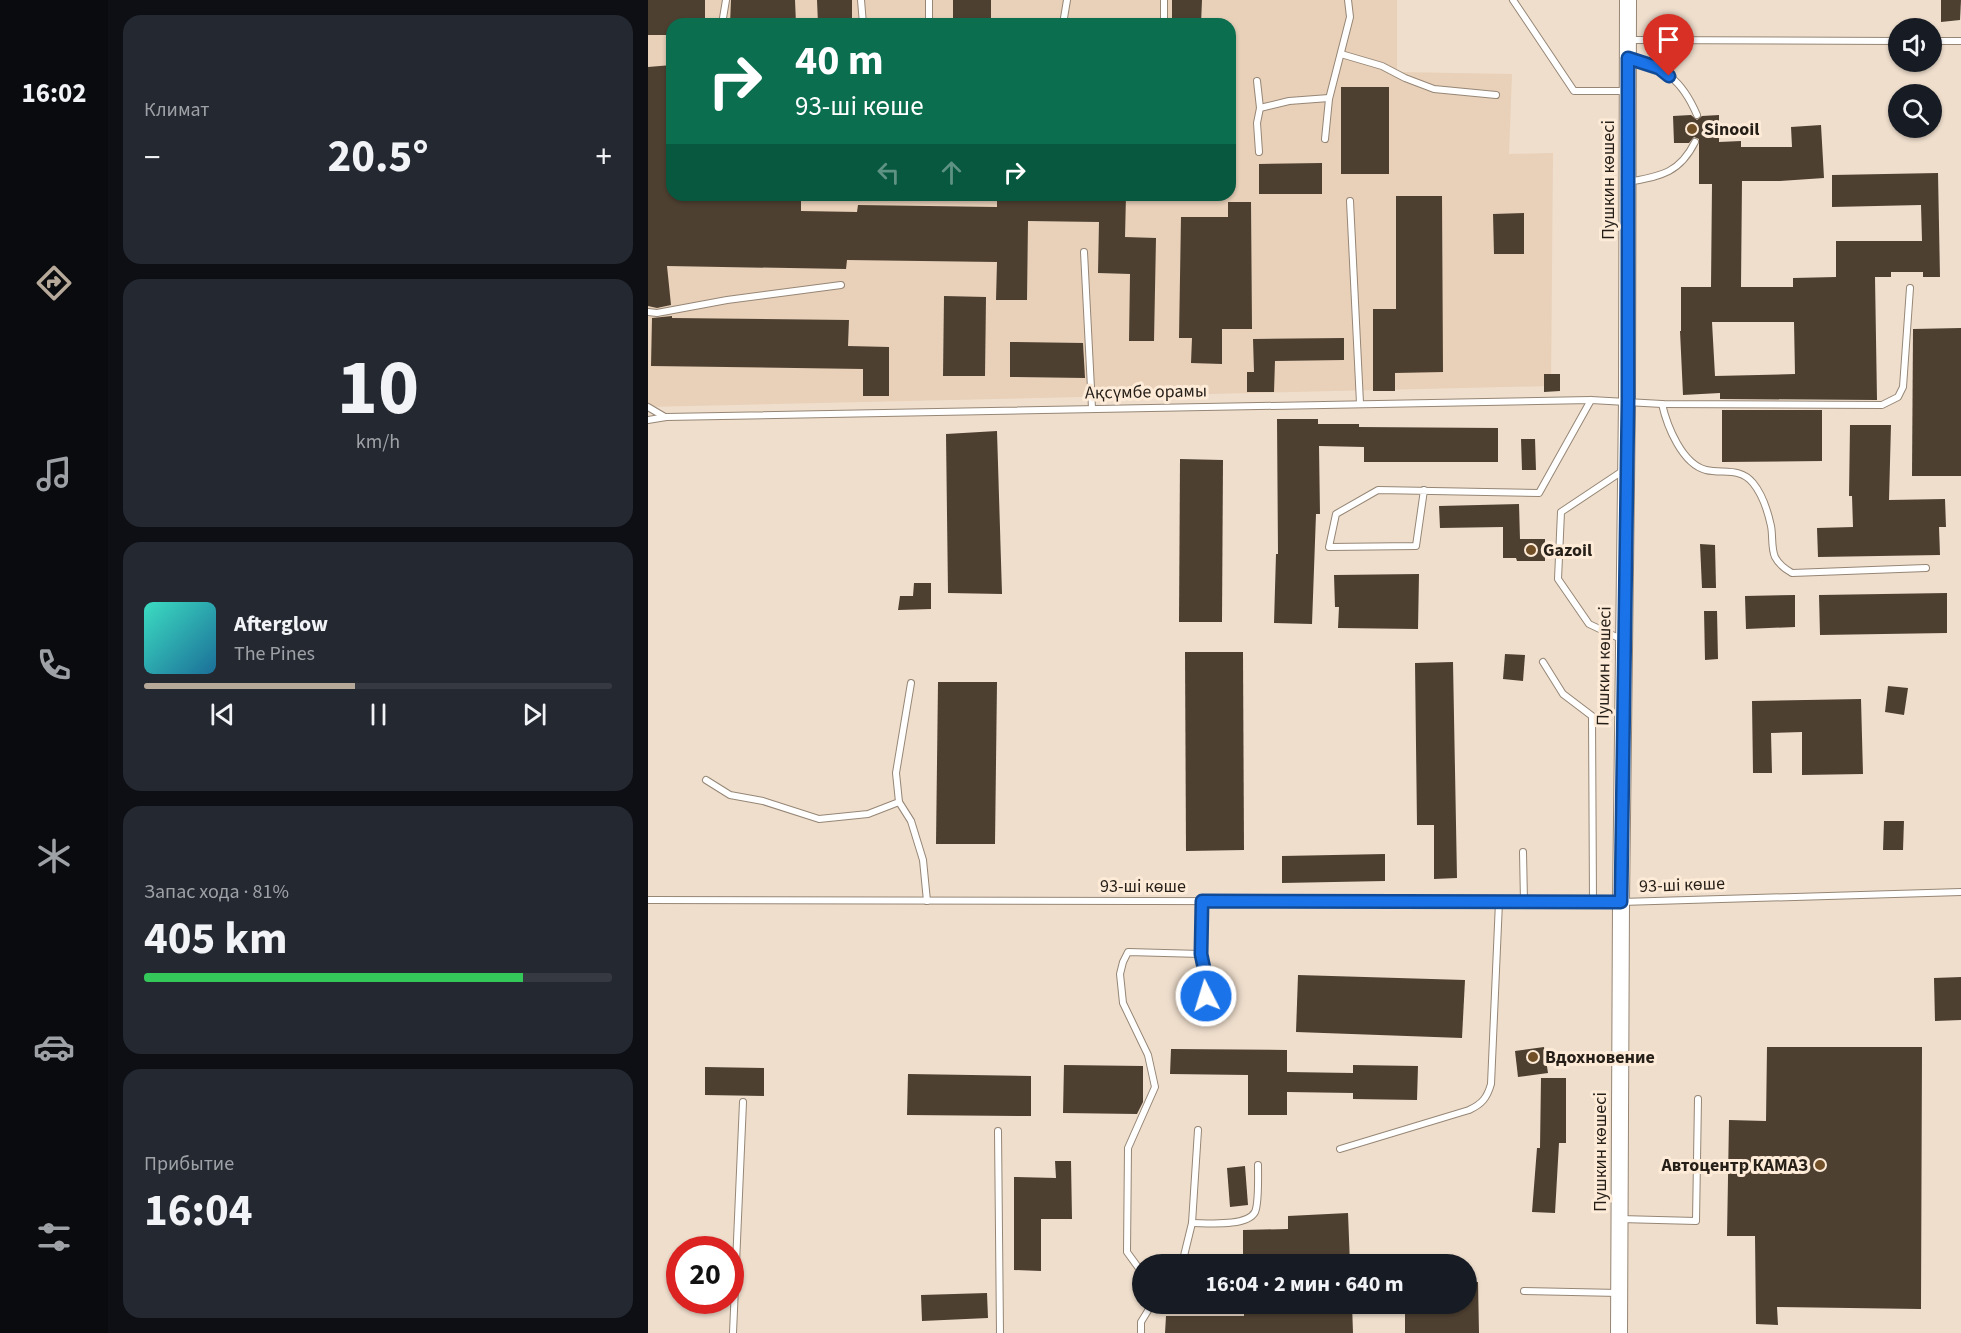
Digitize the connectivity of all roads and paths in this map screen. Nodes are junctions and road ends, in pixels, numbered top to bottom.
1 (726, 0) edge
2 (861, 0) edge
3 (929, 0) edge
4 (1067, 0) edge
5 (1164, 0) edge
6 (1348, 0) edge
7 (1514, 0) edge
8 (1628, 0) edge
9 (723, 18) edge
10 (862, 18) edge
11 (929, 18) edge
12 (1064, 18) edge
13 (1164, 18) edge
14 (1628, 40) junction
15 (1888, 41) edge
16 (1942, 41) edge
17 (1961, 41) edge
18 (1341, 54) junction
19 (1628, 58) junction
20 (1257, 81) dead end
21 (1628, 91) junction
22 (1496, 95) dead end
23 (1329, 98) junction
24 (1260, 108) junction
25 (1697, 115) dead end
26 (1325, 139) dead end
27 (1695, 142) dead end
28 (1258, 152) dead end
29 (1627, 183) junction
30 (1350, 201) dead end
31 (1084, 252) dead end
32 (841, 285) dead end
33 (1910, 288) dead end
34 (648, 312) edge
35 (1591, 400) junction
36 (1628, 401) junction
37 (1360, 403) junction
38 (1662, 404) junction
39 (648, 408) edge
40 (1092, 408) junction
41 (666, 417) junction
42 (648, 420) edge
43 (1625, 469) junction
44 (1424, 490) junction
45 (1926, 568) dead end
46 (1624, 641) junction
47 (1543, 662) dead end
48 (912, 683) dead end
49 (706, 780) dead end
50 (899, 802) junction
51 (1523, 852) dead end
52 (1961, 892) edge
53 (648, 900) edge
54 (927, 901) junction
55 (1202, 901) junction
56 (1499, 902) junction
57 (1524, 902) junction
58 (1593, 902) junction
59 (1621, 902) junction
60 (1201, 954) junction
61 (1206, 996) dead end
62 (1698, 1099) dead end
63 (743, 1102) dead end
64 (1198, 1130) dead end
65 (998, 1131) dead end
66 (1340, 1149) dead end
67 (1258, 1165) dead end
68 (1619, 1219) junction
69 (1192, 1223) junction
70 (1184, 1254) edge
71 (1132, 1259) edge
72 (1524, 1292) dead end
73 (1618, 1293) junction
74 (1146, 1314) edge
75 (733, 1333) edge
76 (1000, 1333) edge
77 (1141, 1333) edge
78 (1618, 1333) edge

1 - 9 lane
2 - 10 lane
3 - 11 lane
4 - 12 lane
5 - 13 lane
6 - 18 lane
7 - 21 lane
8 - 14 main road, Пушкин көшесі
14 - 15 lane
14 - 19 main road, Пушкин көшесі
16 - 17 lane
18 - 22 lane
18 - 23 lane
19 - 21 main road, Пушкин көшесі
19 - 25 lane
20 - 24 lane
21 - 29 main road, Пушкин көшесі
23 - 24 lane
23 - 26 lane
24 - 28 lane
27 - 29 lane
29 - 36 main road, Пушкин көшесі
30 - 37 lane
31 - 40 lane
32 - 34 lane
33 - 38 lane, Ақсүмбе орамы
35 - 36 lane, Ақсүмбе орамы
35 - 37 lane, Ақсүмбе орамы
35 - 44 lane
36 - 38 lane, Ақсүмбе орамы
36 - 43 main road, Пушкин көшесі
37 - 40 lane, Ақсүмбе орамы
38 - 45 lane
39 - 41 lane
40 - 41 lane, Ақсүмбе орамы
41 - 42 lane, Ақсүмбе орамы
43 - 46 main road, Пушкин көшесі
43 - 46 lane
44 - 44 lane
46 - 59 main road, Пушкин көшесі
47 - 58 lane
48 - 50 lane
49 - 50 lane
50 - 54 lane
51 - 57 lane
52 - 59 lane, 93-ші көше
53 - 54 lane, 93-ші көше
54 - 55 lane, 93-ші көше
55 - 56 lane, 93-ші көше
55 - 60 lane
56 - 57 lane, 93-ші көше
56 - 66 lane
57 - 58 lane, 93-ші көше
58 - 59 lane, 93-ші көше
59 - 68 main road, Пушкин көшесі
60 - 61 lane
60 - 71 lane
62 - 68 lane
63 - 75 lane
64 - 69 lane
65 - 76 lane
67 - 69 lane
68 - 73 main road, Пушкин көшесі
69 - 70 lane
72 - 73 lane
73 - 78 main road, Пушкин көшесі
74 - 77 lane

